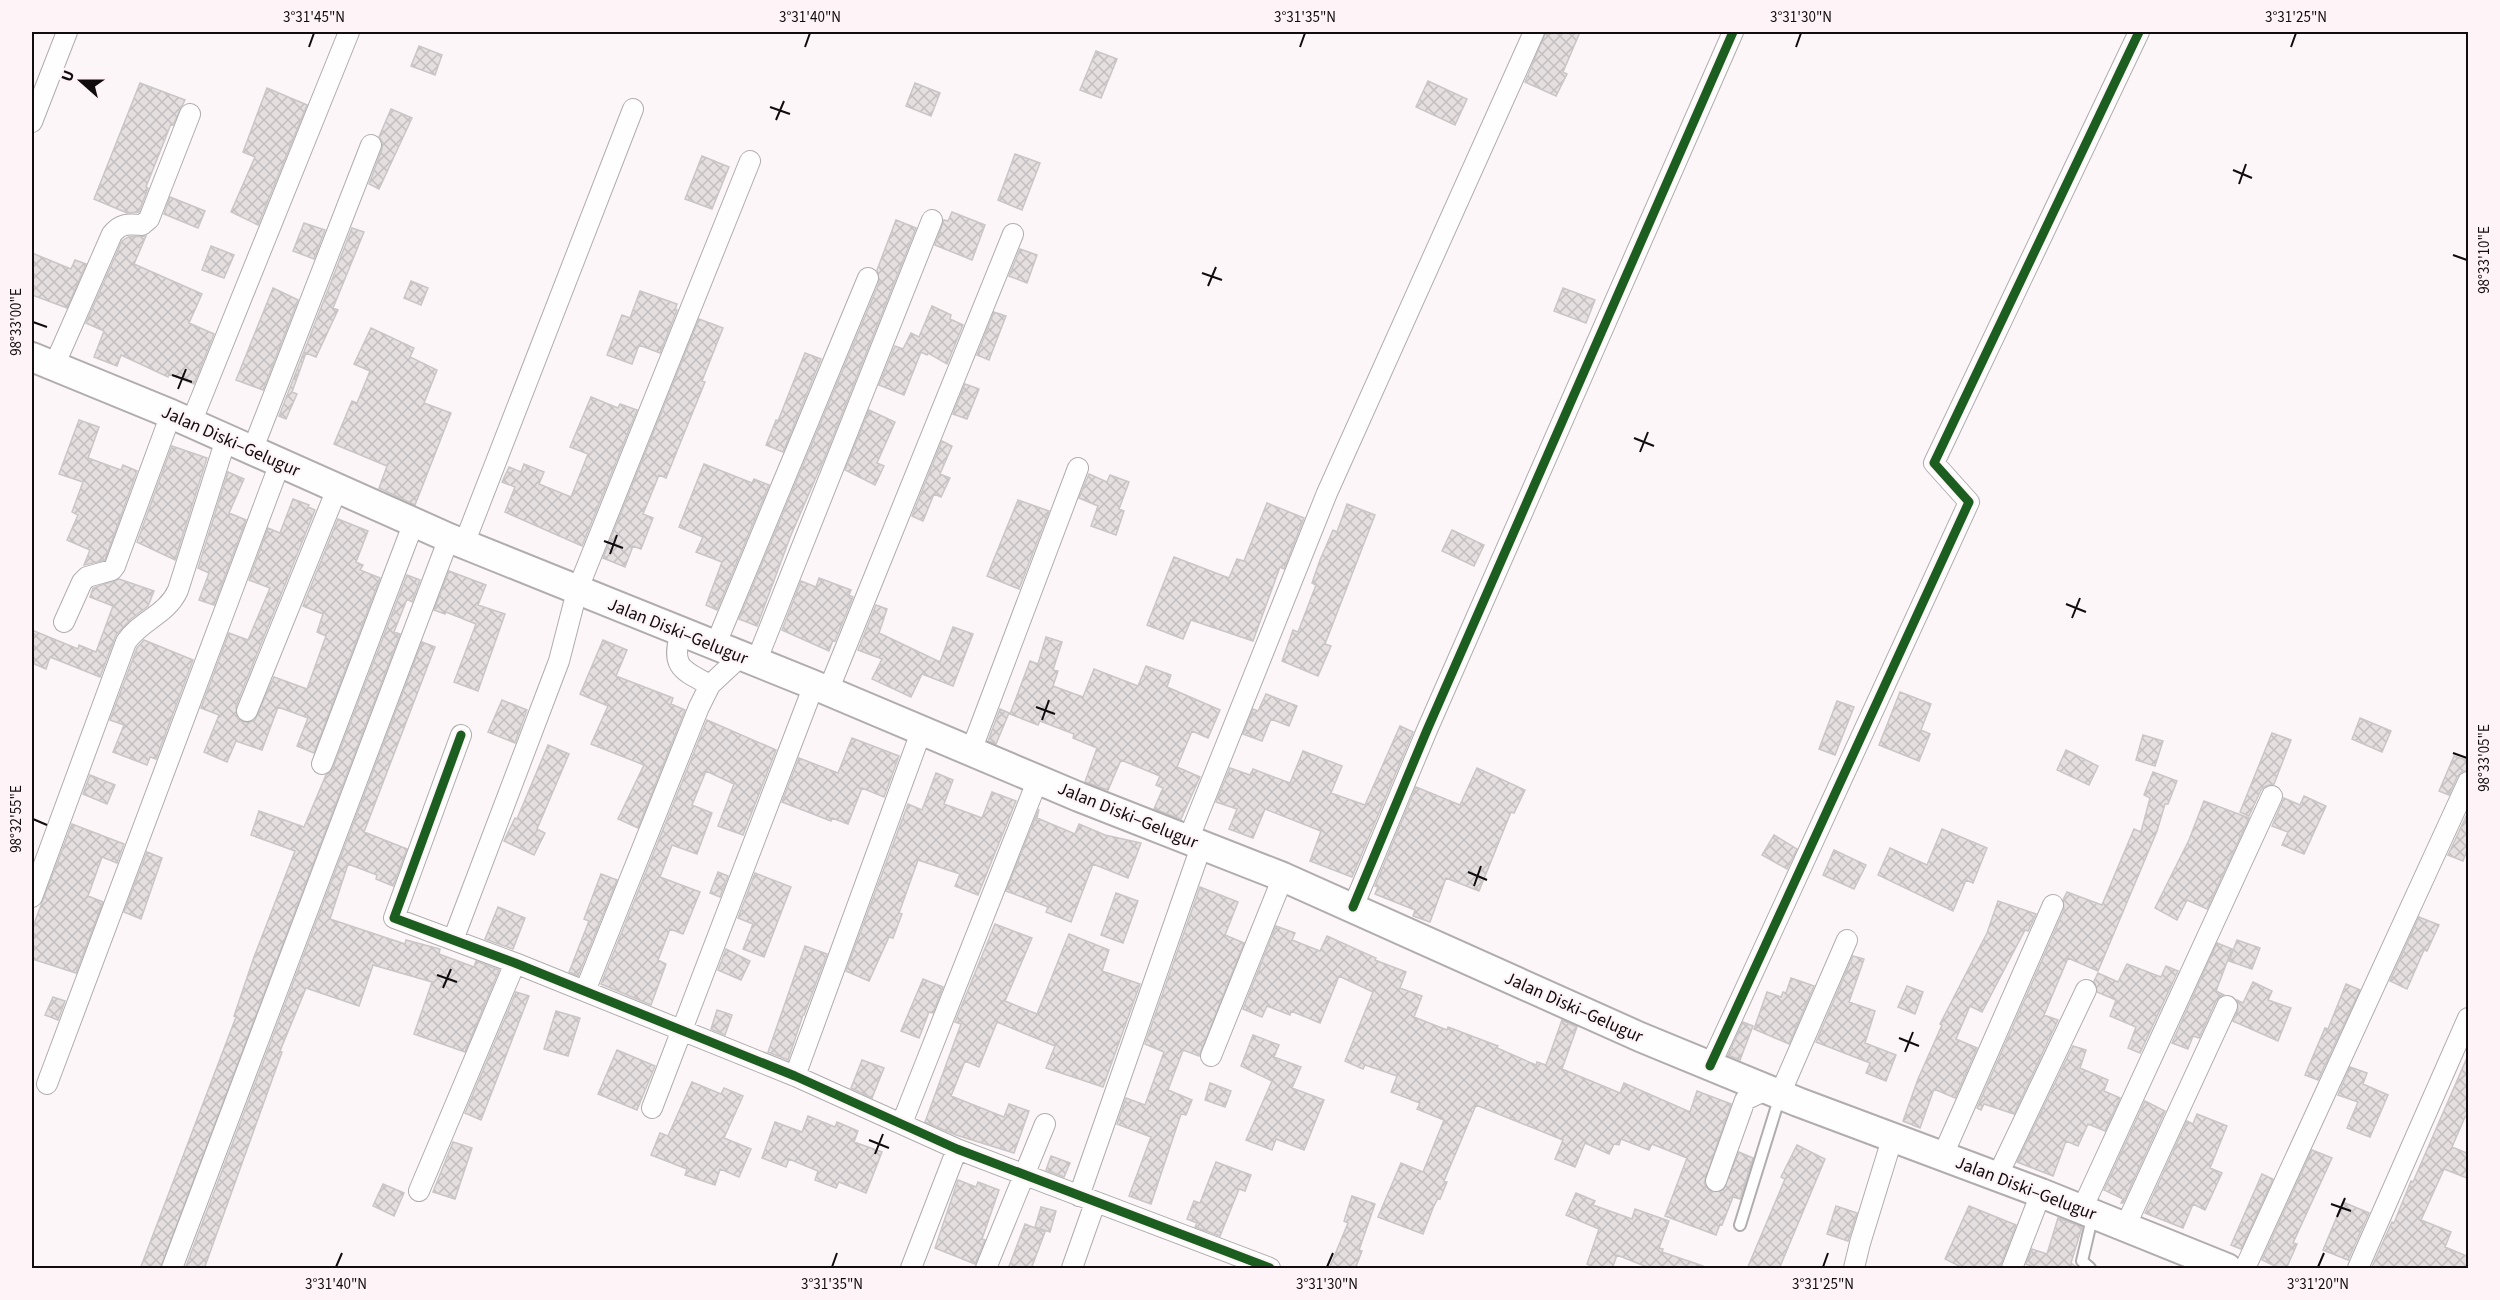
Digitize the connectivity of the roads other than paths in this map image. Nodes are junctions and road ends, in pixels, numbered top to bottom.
1 (68, 32) edge
2 (349, 32) edge
3 (1534, 32) edge
4 (1733, 32) edge
5 (2139, 32) edge
6 (633, 109) dead end
7 (190, 114) dead end
8 (32, 122) edge
9 (371, 146) dead end
10 (750, 161) dead end
11 (932, 220) dead end
12 (1013, 234) dead end
13 (868, 278) dead end
14 (43, 361) edge
15 (181, 418) junction
16 (226, 439) junction
17 (252, 451) junction
18 (280, 463) junction
19 (1078, 468) dead end
20 (337, 489) junction
21 (414, 522) junction
22 (456, 541) junction
23 (577, 591) junction
24 (64, 622) dead end
25 (681, 632) junction
26 (715, 646) junction
27 (749, 659) junction
28 (710, 685) junction
29 (821, 688) junction
30 (247, 711) dead end
31 (921, 732) junction
32 (461, 735) dead end
33 (971, 752) junction
34 (322, 764) dead end
35 (1038, 779) junction
36 (2469, 782) edge
37 (2272, 796) dead end
38 (1195, 842) junction
39 (1284, 877) junction
40 (32, 897) edge
41 (2053, 905) dead end
42 (1353, 908) junction
43 (453, 940) junction
44 (1847, 940) dead end
45 (515, 963) junction
46 (2086, 990) dead end
47 (585, 991) junction
48 (2228, 1006) dead end
49 (2469, 1018) edge
50 (682, 1030) junction
51 (1211, 1056) dead end
52 (1710, 1066) junction
53 (795, 1076) junction
54 (46, 1084) dead end
55 (1774, 1092) junction
56 (652, 1108) dead end
57 (902, 1123) junction
58 (1045, 1124) dead end
59 (1893, 1136) junction
60 (957, 1149) junction
61 (1943, 1155) junction
62 (1024, 1176) junction
63 (1997, 1177) junction
64 (1716, 1180) dead end
65 (419, 1191) dead end
66 (2041, 1192) junction
67 (1087, 1200) junction
68 (2087, 1211) junction
69 (1740, 1225) dead end
70 (2125, 1227) junction
71 (1226, 1260) edge
72 (172, 1269) edge
73 (911, 1269) edge
74 (986, 1269) edge
75 (1072, 1269) edge
76 (1270, 1269) edge
77 (1854, 1269) edge
78 (2012, 1269) edge
79 (2090, 1269) edge
80 (2227, 1269) edge
81 (2246, 1269) edge
82 (2358, 1269) edge

1 - 8 street
2 - 15 street
3 - 38 street
4 - 42 street
5 - 52 street
6 - 22 street
7 - 14 street
9 - 17 street
10 - 23 street
11 - 27 street
12 - 29 street
13 - 26 street
14 - 15 main road, Jalan Diski–Gelugur
15 - 16 main road, Jalan Diski–Gelugur
15 - 24 street
16 - 17 main road, Jalan Diski–Gelugur
16 - 40 street
17 - 18 main road, Jalan Diski–Gelugur
18 - 20 main road, Jalan Diski–Gelugur
18 - 54 street
19 - 33 street
20 - 21 main road, Jalan Diski–Gelugur
20 - 30 street
21 - 22 main road, Jalan Diski–Gelugur
21 - 34 street
22 - 23 main road, Jalan Diski–Gelugur
22 - 72 street
23 - 25 main road, Jalan Diski–Gelugur
23 - 43 street
25 - 26 main road, Jalan Diski–Gelugur
25 - 28 street
26 - 27 main road, Jalan Diski–Gelugur
27 - 28 street
27 - 29 main road, Jalan Diski–Gelugur
28 - 47 street
29 - 31 main road, Jalan Diski–Gelugur
29 - 50 street
31 - 33 main road, Jalan Diski–Gelugur
31 - 53 street
32 - 43 street
33 - 35 main road, Jalan Diski–Gelugur
35 - 38 main road, Jalan Diski–Gelugur
35 - 57 street
36 - 81 street
37 - 68 street
38 - 39 main road, Jalan Diski–Gelugur
38 - 67 street
39 - 42 main road, Jalan Diski–Gelugur
39 - 51 street
41 - 61 street
42 - 52 main road, Jalan Diski–Gelugur
43 - 45 street
44 - 55 street
45 - 47 street
45 - 65 street
46 - 63 street
47 - 50 street
48 - 70 street
49 - 82 street
50 - 53 street
50 - 56 street
52 - 55 main road, Jalan Diski–Gelugur
53 - 57 street
55 - 59 main road, Jalan Diski–Gelugur
55 - 64 street
55 - 69 lane
57 - 60 street
58 - 62 street
59 - 61 main road, Jalan Diski–Gelugur
59 - 77 street
60 - 62 street
60 - 73 street
61 - 63 main road, Jalan Diski–Gelugur
62 - 67 street
62 - 74 street
63 - 66 main road, Jalan Diski–Gelugur
66 - 68 main road, Jalan Diski–Gelugur
66 - 78 street
67 - 71 street
67 - 75 street
68 - 70 main road, Jalan Diski–Gelugur
68 - 79 lane
70 - 80 main road, Jalan Diski–Gelugur
71 - 76 street

